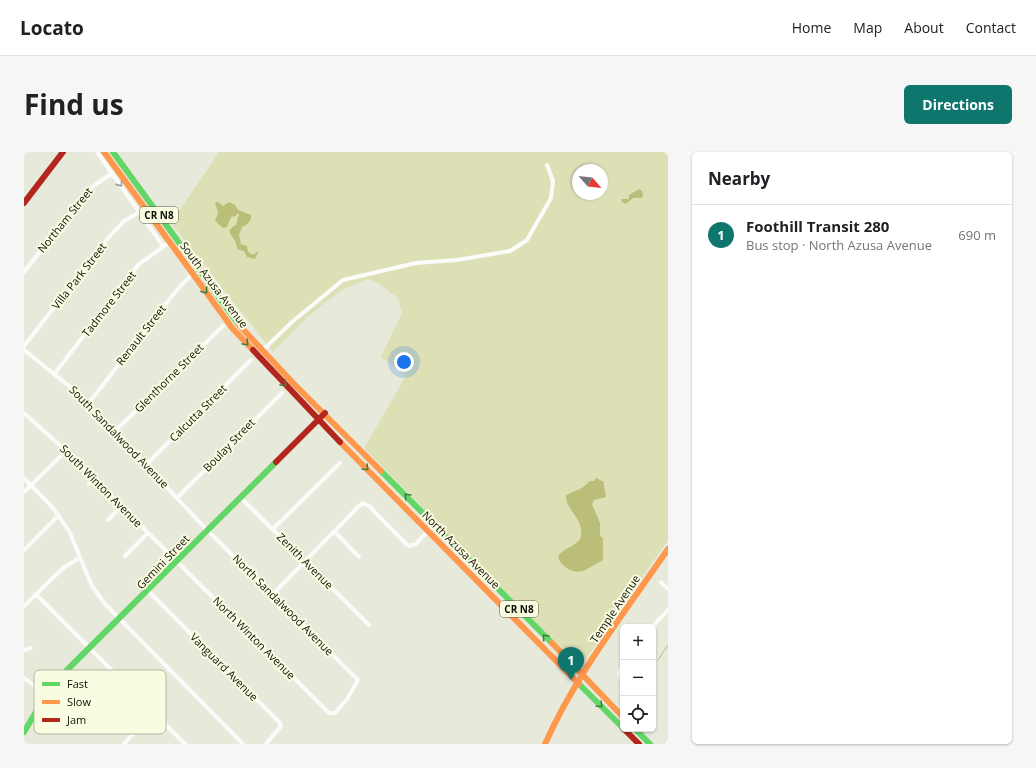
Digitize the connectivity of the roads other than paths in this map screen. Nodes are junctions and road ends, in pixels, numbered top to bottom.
1 (63, 152) edge
2 (97, 152) edge
3 (104, 152) edge
4 (113, 152) edge
5 (547, 165) dead end
6 (112, 173) junction
7 (140, 188) junction
8 (134, 193) junction
9 (24, 202) edge
10 (139, 212) junction
11 (170, 242) junction
12 (163, 246) junction
13 (198, 268) junction
14 (24, 272) edge
15 (192, 274) junction
16 (223, 326) dead end
17 (24, 346) edge
18 (24, 350) edge
19 (263, 350) junction
20 (257, 355) junction
21 (251, 360) dead end
22 (55, 373) junction
23 (282, 393) dead end
24 (88, 404) junction
25 (24, 413) edge
26 (325, 413) junction
27 (318, 420) junction
28 (115, 431) junction
29 (340, 442) junction
30 (358, 447) junction
31 (66, 451) junction
32 (340, 463) dead end
33 (145, 466) junction
34 (24, 478) edge
35 (93, 479) junction
36 (89, 484) dead end
37 (32, 485) junction
38 (24, 492) edge
39 (177, 498) junction
40 (241, 498) junction
41 (121, 506) junction
42 (59, 515) junction
43 (108, 520) dead end
44 (434, 524) junction
45 (272, 529) junction
46 (208, 530) junction
47 (428, 530) junction
48 (334, 532) junction
49 (148, 533) junction
50 (668, 549) edge
51 (24, 550) edge
52 (125, 556) dead end
53 (359, 557) dead end
54 (80, 558) junction
55 (177, 561) junction
56 (304, 561) junction
57 (662, 582) dead end
58 (668, 589) edge
59 (148, 591) junction
60 (36, 594) junction
61 (272, 595) junction
62 (24, 606) edge
63 (668, 610) edge
64 (120, 619) junction
65 (655, 624) edge
66 (368, 625) dead end
67 (31, 648) dead end
68 (90, 648) junction
69 (24, 650) edge
70 (69, 670) edge
71 (111, 670) edge
72 (582, 676) junction
73 (24, 678) edge
74 (358, 680) joint
75 (578, 682) junction
76 (34, 685) edge
77 (620, 714) edge
78 (34, 715) edge
79 (620, 725) edge
80 (166, 726) edge
81 (24, 732) edge
82 (627, 732) edge
83 (638, 732) edge
84 (133, 734) edge
85 (181, 740) junction
86 (124, 744) edge
87 (177, 744) edge
88 (185, 744) edge
89 (243, 744) edge
90 (266, 744) edge
91 (545, 744) edge
92 (639, 744) edge
93 (650, 744) edge

1 - 9 main road
2 - 6 street
3 - 8 main road, South Azusa Avenue / CR N8
4 - 7 main road, South Azusa Avenue / CR N8
5 - 19 street
6 -> 10 street
6 - 14 street, Northam Street
7 - 8 main road
7 - 13 main road, South Azusa Avenue / CR N8
8 - 11 main road, South Azusa Avenue / CR N8
10 - 12 street
10 - 17 street, Villa Park Street
11 - 12 street, Tadmore Street
11 - 15 main road, South Azusa Avenue / CR N8
12 - 22 street, Tadmore Street
13 - 15 street, Renault Street
13 - 19 main road, South Azusa Avenue / CR N8
15 -> 20 main road, South Azusa Avenue / CR N8
15 - 24 street, Renault Street
16 - 28 street, Glenthorne Street
18 - 22 street, South Sandalwood Avenue
19 - 20 street
19 - 26 main road, South Azusa Avenue / CR N8
20 -> 27 main road, South Azusa Avenue / CR N8
21 - 33 street, Calcutta Street
22 - 24 street, South Sandalwood Avenue
23 - 39 street, Boulay Street
24 - 28 street, South Sandalwood Avenue
25 - 31 street, South Winton Avenue
26 - 27 main road, Gemini Street
26 - 30 main road, North Azusa Avenue / CR N8
27 - 29 main road, North Azusa Avenue / CR N8
27 - 40 main road, Gemini Street
28 - 33 street, South Sandalwood Avenue
29 - 30 main road
29 -> 47 main road, North Azusa Avenue / CR N8
44 -> 30 main road, North Azusa Avenue / CR N8
31 - 35 street, South Winton Avenue
31 - 37 street
32 - 45 street
33 - 39 street, South Sandalwood Avenue
34 - 37 street
35 - 36 street
35 - 41 street, South Winton Avenue
37 - 38 street
37 - 42 street
39 - 46 street, South Sandalwood Avenue
40 - 45 street, Zenith Avenue
40 - 46 main road, Gemini Street
41 - 43 street
41 - 49 street, South Winton Avenue
42 - 51 street
42 - 54 street
44 - 47 street
72 -> 44 main road, North Azusa Avenue / CR N8
45 - 56 street, Zenith Avenue
46 - 55 main road, Gemini Street
46 - 61 street, North Sandalwood Avenue
47 - 48 street
47 - 75 main road, North Azusa Avenue / CR N8
48 - 53 street
48 - 56 street
49 - 52 street
49 - 55 street, South Winton Avenue
50 - 72 main road, Temple Avenue
54 - 60 street
54 - 64 street
55 - 59 main road, Gemini Street
55 - 74 street, North Winton Avenue
56 - 61 street
56 - 66 street, Zenith Avenue
57 - 58 street
59 - 64 main road, Gemini Street
59 - 90 street, Vanguard Avenue
60 - 62 street
60 - 68 street
61 - 74 street, North Sandalwood Avenue
63 - 65 street
64 - 68 main road, Gemini Street
64 - 89 street
67 - 69 street
68 - 70 main road, Gemini Street
68 - 71 street
72 - 75 main road, Temple Avenue
72 - 77 main road, North Azusa Avenue / CR N8
73 - 76 street
75 -> 79 main road, North Azusa Avenue / CR N8
75 - 91 main road, Temple Avenue
78 - 81 main road, Gemini Street
80 - 85 street
82 - 92 main road, North Azusa Avenue / CR N8
83 - 93 main road
84 - 86 street
85 - 87 street
85 - 88 street

